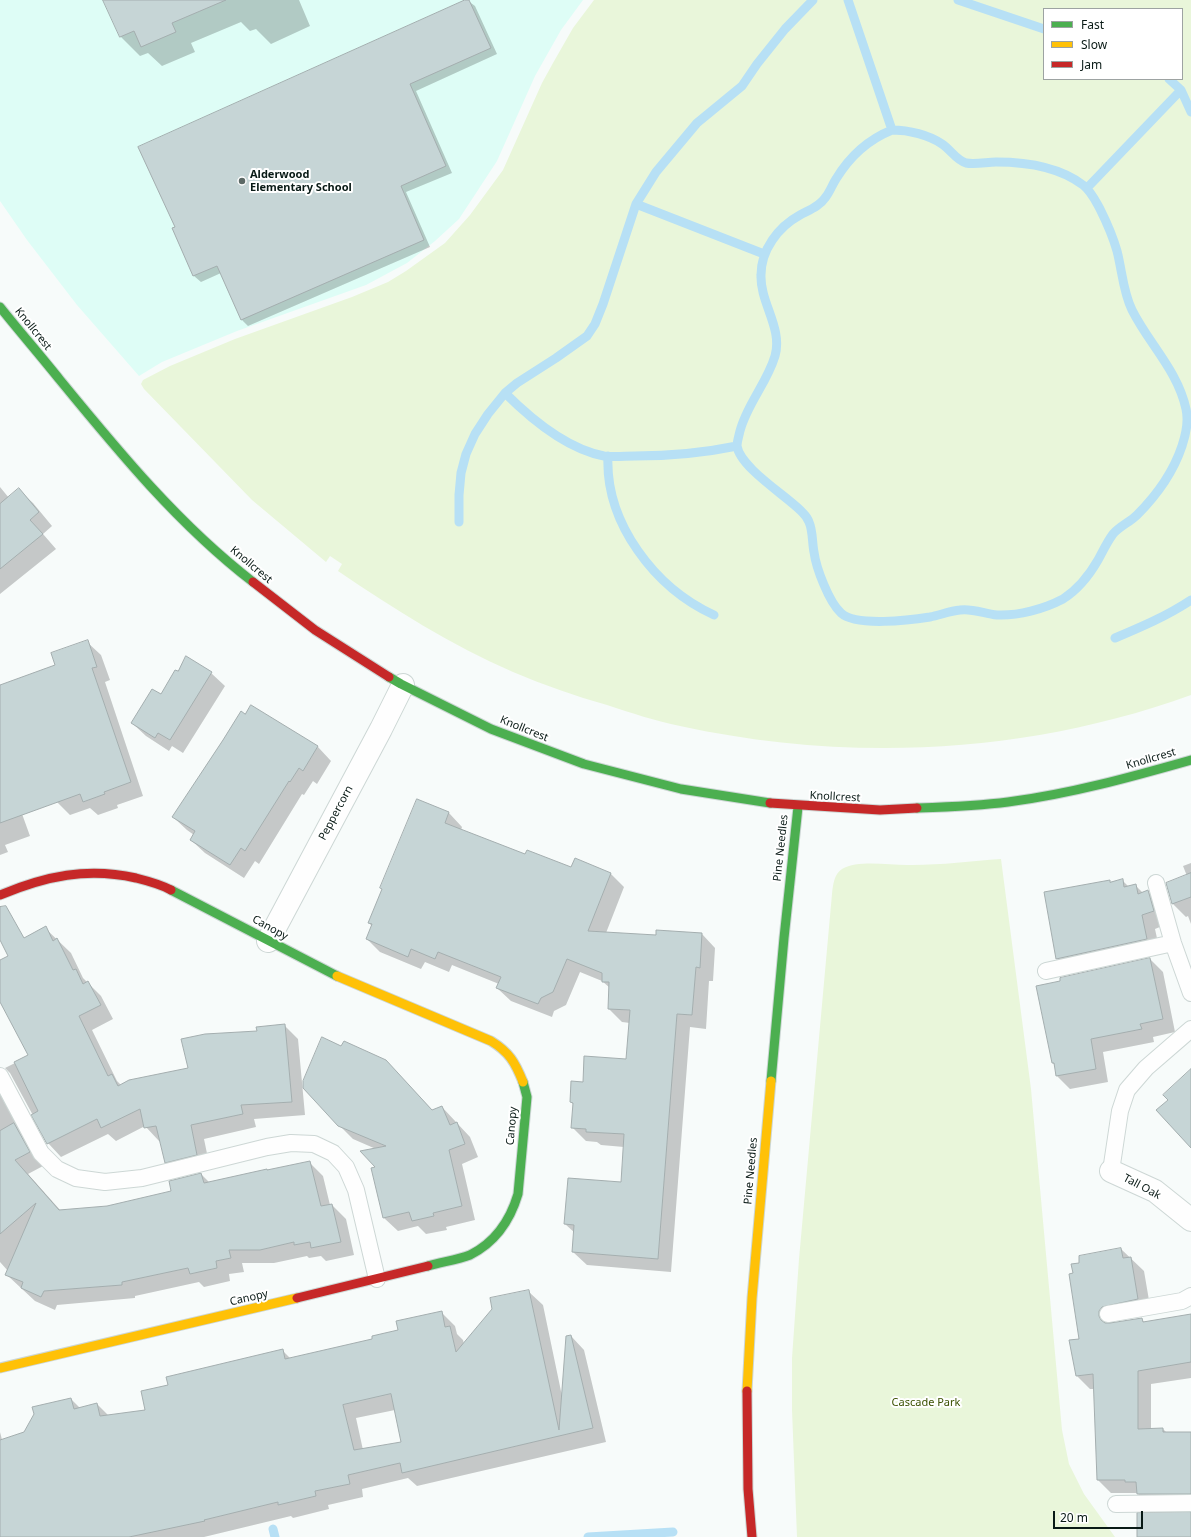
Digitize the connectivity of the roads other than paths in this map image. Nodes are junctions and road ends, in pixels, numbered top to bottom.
1 (0, 307) edge
2 (403, 685) junction
3 (1191, 760) edge
4 (798, 807) junction
5 (1156, 883) dead end
6 (0, 895) edge
7 (268, 941) junction
8 (1173, 943) junction
9 (1046, 971) dead end
10 (1191, 993) edge
11 (1191, 1028) edge
12 (0, 1076) edge
13 (1111, 1171) joint
14 (1191, 1220) edge
15 (377, 1279) junction
16 (1191, 1296) edge
17 (1108, 1314) dead end
18 (0, 1368) edge
19 (1191, 1503) edge
20 (1116, 1504) dead end
21 (752, 1537) edge

1 - 2 street, Knollcrest
2 - 4 street, Knollcrest
2 - 7 street, Peppercorn
3 - 4 street, Knollcrest
4 - 21 street, Pine Needles
5 - 8 lane
6 - 7 street, Canopy
7 - 15 street, Canopy
8 - 9 lane
8 - 10 lane
11 - 13 lane
12 - 15 lane
13 - 14 street, Tall Oak
15 - 18 street, Canopy
16 - 17 lane
19 - 20 lane

